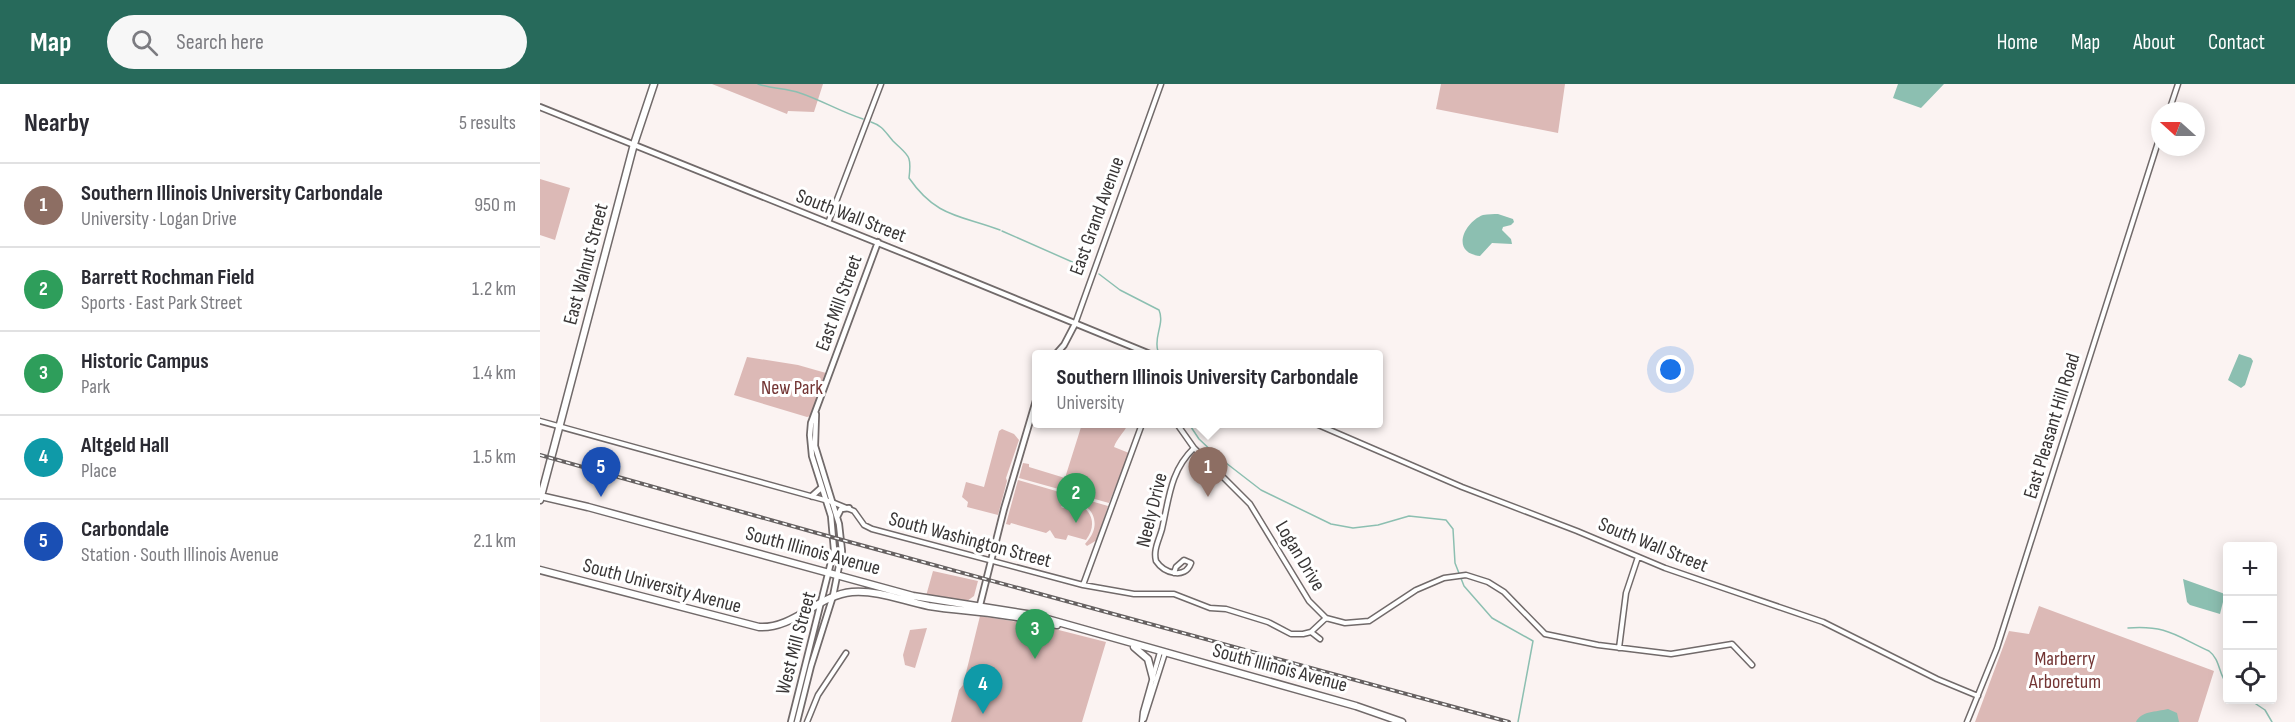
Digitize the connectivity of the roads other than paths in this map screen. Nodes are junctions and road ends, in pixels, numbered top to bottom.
1 (654, 84) edge
2 (881, 84) edge
3 (1161, 84) edge
4 (2178, 84) edge
5 (2172, 102) edge
6 (540, 107) edge
7 (634, 144) junction
8 (2154, 156) edge
9 (828, 223) junction
10 (878, 242) junction
11 (1074, 324) junction
12 (1060, 350) edge
13 (1140, 350) edge
14 (816, 409) junction
15 (1032, 415) edge
16 (540, 421) edge
17 (559, 426) junction
18 (1140, 428) edge
19 (1180, 428) edge
20 (1327, 428) edge
21 (1194, 448) junction
22 (821, 488) junction
23 (812, 496) junction
24 (540, 497) edge
25 (825, 500) junction
26 (832, 502) junction
27 (849, 508) junction
28 (837, 517) junction
29 (1638, 557) junction
30 (991, 561) junction
31 (540, 570) edge
32 (830, 572) junction
33 (1174, 573) junction
34 (839, 574) junction
35 (1083, 585) junction
36 (833, 596) junction
37 (823, 600) junction
38 (980, 609) junction
39 (1326, 618) junction
40 (776, 627) joint
41 (1311, 632) junction
42 (1320, 639) dead end
43 (1126, 642) junction
44 (1619, 648) junction
45 (846, 653) dead end
46 (1163, 653) junction
47 (1752, 665) dead end
48 (1153, 678) junction
49 (1978, 696) junction
50 (791, 722) edge
51 (797, 722) edge
52 (807, 722) edge
53 (1142, 722) edge
54 (1402, 722) edge
55 (1966, 722) edge

1 - 7 highway, East Walnut Street
2 - 9 street
3 - 11 street, East Grand Avenue
4 - 5 street
6 - 7 main road, South Wall Street
7 - 9 main road, South Wall Street
7 - 17 highway, East Walnut Street
8 - 49 street, East Pleasant Hill Road
9 - 10 main road, South Wall Street
10 - 11 main road, South Wall Street
10 - 14 main road, East Mill Street
11 - 12 main road, East Grand Avenue
11 - 13 main road, South Wall Street
14 - 22 main road, East Mill Street
14 - 26 main road, East Mill Street
15 - 30 main road
16 - 17 street, South Washington Street
17 - 23 street, South Washington Street
17 - 24 highway, East Walnut Street
18 - 35 street
19 - 21 street, Logan Drive
20 - 29 street, South Wall Street
21 - 33 street, Neely Drive
21 - 39 street, Logan Drive
22 - 23 main road
22 - 25 main road, East Mill Street
23 - 25 street, South Washington Street
24 - 32 highway, South Illinois Avenue
25 - 26 street, South Washington Street
25 - 32 main road, East Mill Street
26 - 27 street, South Washington Street
26 - 28 main road, East Mill Street
27 - 28 main road
27 - 30 street, South Washington Street
28 - 34 main road, East Mill Street
29 - 44 street
29 - 49 street, South Wall Street
30 - 35 street, South Washington Street
30 - 38 main road
31 - 40 highway, South University Avenue
32 - 34 highway, South Illinois Avenue
32 - 37 main road, West Mill Street
33 - 33 street, Neely Drive
34 - 36 main road, West Mill Street
34 - 38 highway, South Illinois Avenue
35 - 41 street, South Washington Street
36 - 37 highway, South Illinois Avenue
36 - 38 highway, South Illinois Avenue
36 - 51 main road, West Mill Street
37 - 40 highway, South Illinois Avenue
37 - 50 main road, West Mill Street
38 - 43 highway, South Illinois Avenue
39 - 41 street
39 - 44 street, Logan Drive
41 - 42 street
43 - 46 highway, South Illinois Avenue
43 - 48 highway
44 - 47 street, Logan Drive
45 - 52 street
46 - 48 street
46 - 53 street
46 - 54 highway, South Illinois Avenue
48 - 53 street
49 - 55 street, East Pleasant Hill Road

